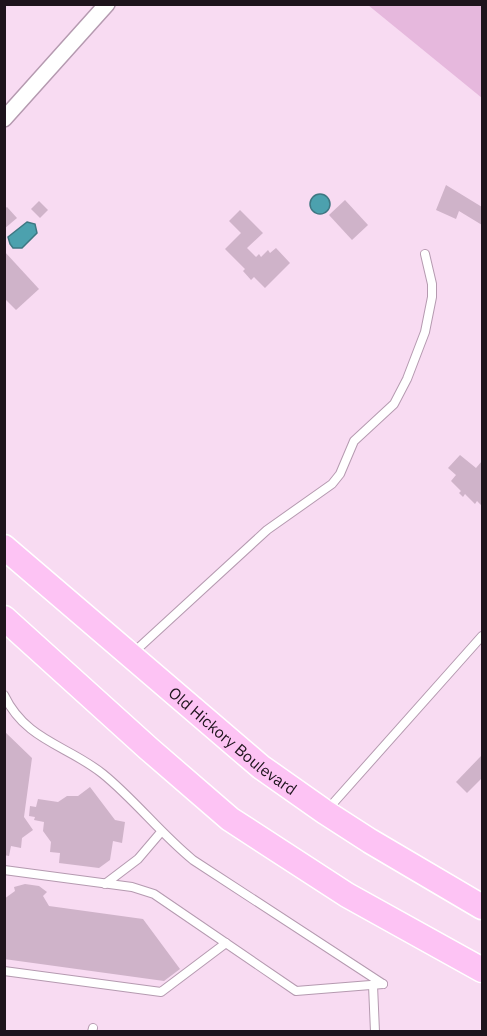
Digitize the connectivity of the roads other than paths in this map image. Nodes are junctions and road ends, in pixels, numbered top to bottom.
1 (107, 4) edge
2 (4, 120) edge
3 (425, 254) dead end
4 (4, 547) edge
5 (4, 618) edge
6 (483, 636) edge
7 (130, 656) junction
8 (5, 699) edge
9 (325, 812) junction
10 (161, 832) junction
11 (4, 870) edge
12 (104, 884) junction
13 (483, 907) edge
14 (226, 943) junction
15 (483, 970) edge
16 (4, 971) edge
17 (373, 985) junction
18 (375, 1032) edge

1 - 2 street
3 - 7 lane
4 - 7 main road, Old Hickory Boulevard
5 - 15 main road
6 - 9 lane
7 - 9 main road, Old Hickory Boulevard
8 - 10 lane
9 - 13 main road, Old Hickory Boulevard
10 - 12 lane
10 - 17 lane
11 - 12 lane
12 - 14 lane
14 - 16 lane
14 - 17 lane
17 - 18 lane

